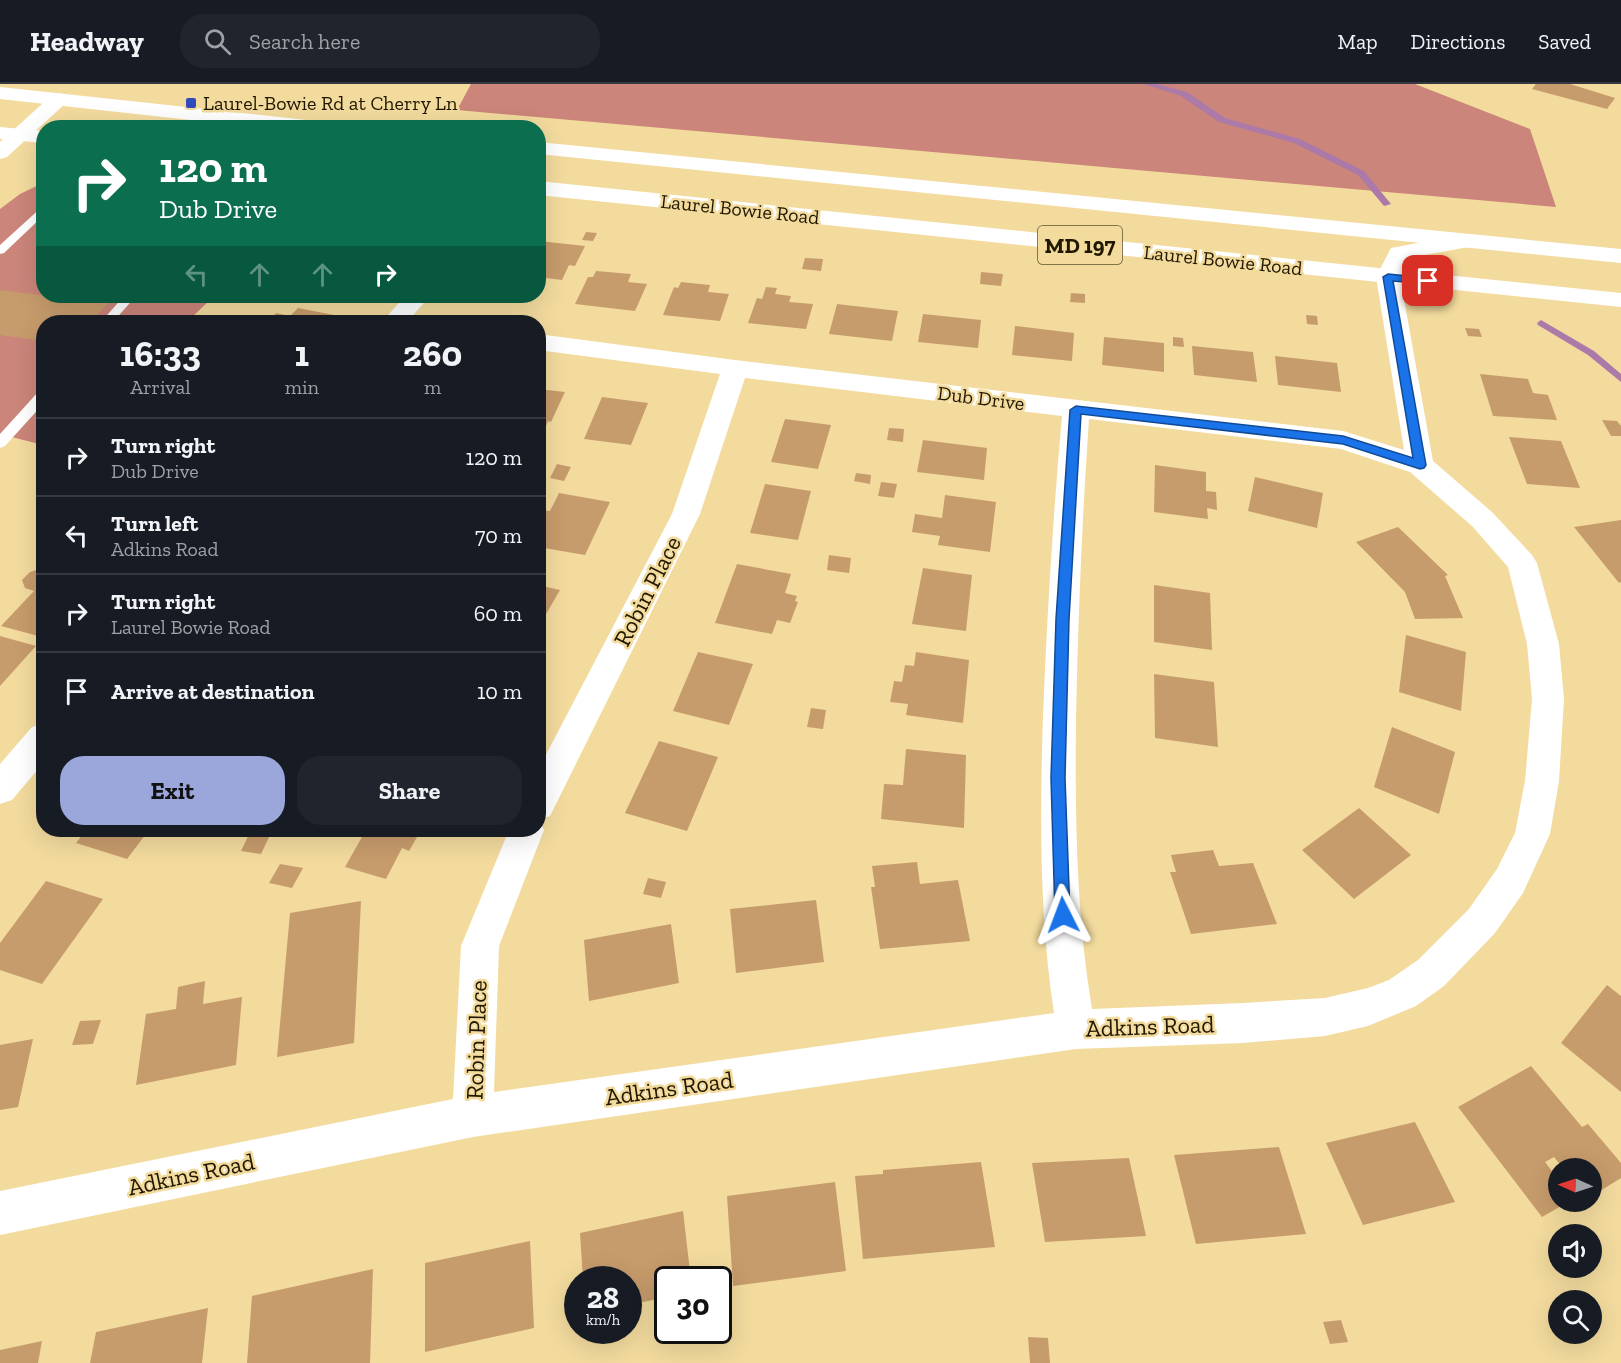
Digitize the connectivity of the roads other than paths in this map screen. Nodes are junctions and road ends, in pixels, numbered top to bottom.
1 (0, 93) edge
2 (59, 99) junction
3 (252, 120) edge
4 (10, 134) edge
5 (36, 136) edge
6 (546, 149) edge
7 (0, 153) edge
8 (546, 190) edge
9 (36, 216) edge
10 (1466, 241) junction
11 (0, 251) edge
12 (1621, 256) edge
13 (1388, 277) junction
14 (1621, 300) edge
15 (124, 303) edge
16 (412, 303) edge
17 (113, 315) edge
18 (403, 315) edge
19 (546, 343) edge
20 (735, 368) junction
21 (36, 403) edge
22 (1076, 410) junction
23 (0, 443) edge
24 (1420, 465) junction
25 (36, 746) edge
26 (0, 789) edge
27 (546, 789) edge
28 (523, 837) edge
29 (1076, 1029) junction
30 (473, 1116) junction
31 (0, 1213) edge

1 - 2 street
2 - 3 street
2 - 4 street
4 - 5 street
4 - 7 street
6 - 10 street, Laurel Bowie Road / MD 197
8 - 13 street, Laurel Bowie Road / MD 197
9 - 11 lane
10 - 12 street, Laurel Bowie Road / MD 197
10 - 13 street
13 - 14 street, Laurel Bowie Road / MD 197
13 - 24 street
15 - 17 lane
16 - 18 street
19 - 20 street, Dub Drive
20 - 22 street, Dub Drive
20 - 27 street, Robin Place
21 - 23 lane
22 - 24 street, Dub Drive
22 - 29 street
24 - 29 street, Adkins Road
25 - 26 street
28 - 30 street, Robin Place
29 - 30 street, Adkins Road
30 - 31 street, Adkins Road

